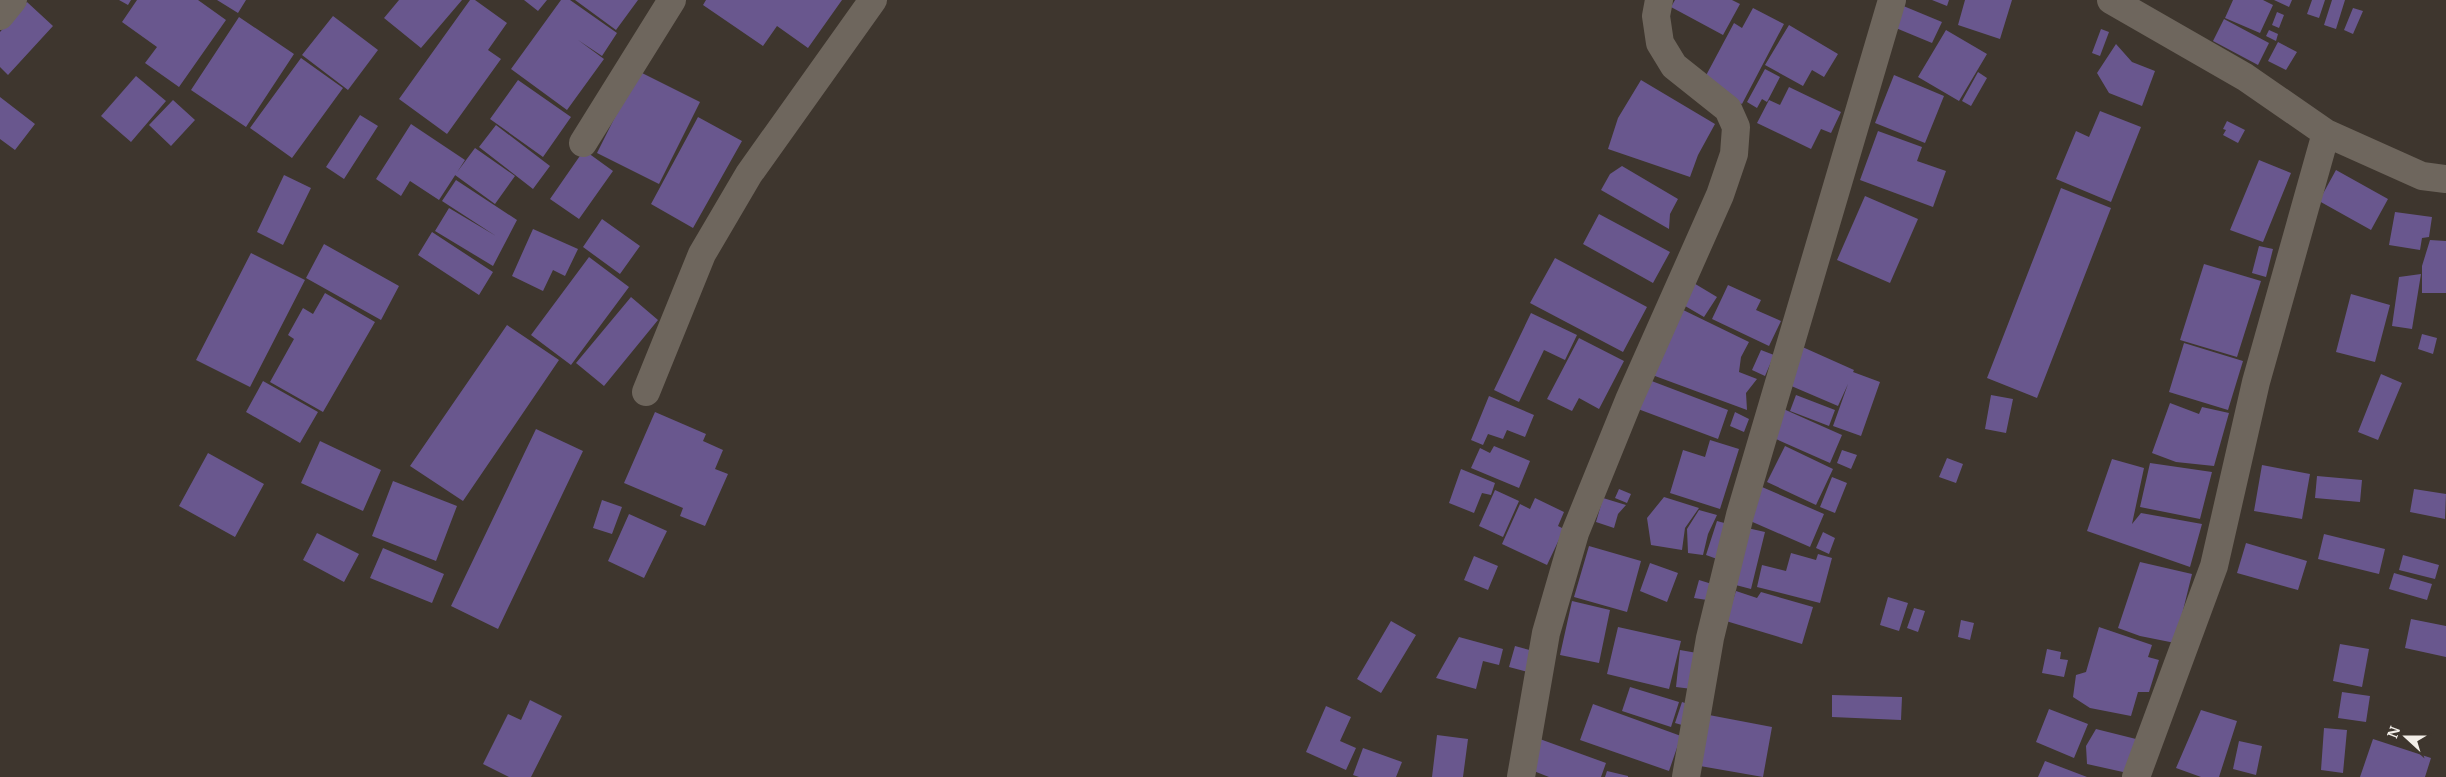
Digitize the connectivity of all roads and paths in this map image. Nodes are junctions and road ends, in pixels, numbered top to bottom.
1 (13, 0) edge
2 (672, 0) edge
3 (872, 0) edge
4 (1659, 0) edge
5 (1892, 0) edge
6 (2110, 0) edge
7 (0, 16) edge
8 (2326, 134) junction
9 (583, 142) dead end
10 (2446, 179) edge
11 (646, 392) dead end
12 (1521, 777) edge
13 (1686, 777) edge
14 (2136, 777) edge

1 - 7 street
2 - 9 street
3 - 11 street
4 - 12 street
5 - 13 street
6 - 8 street
8 - 10 street
8 - 14 street

